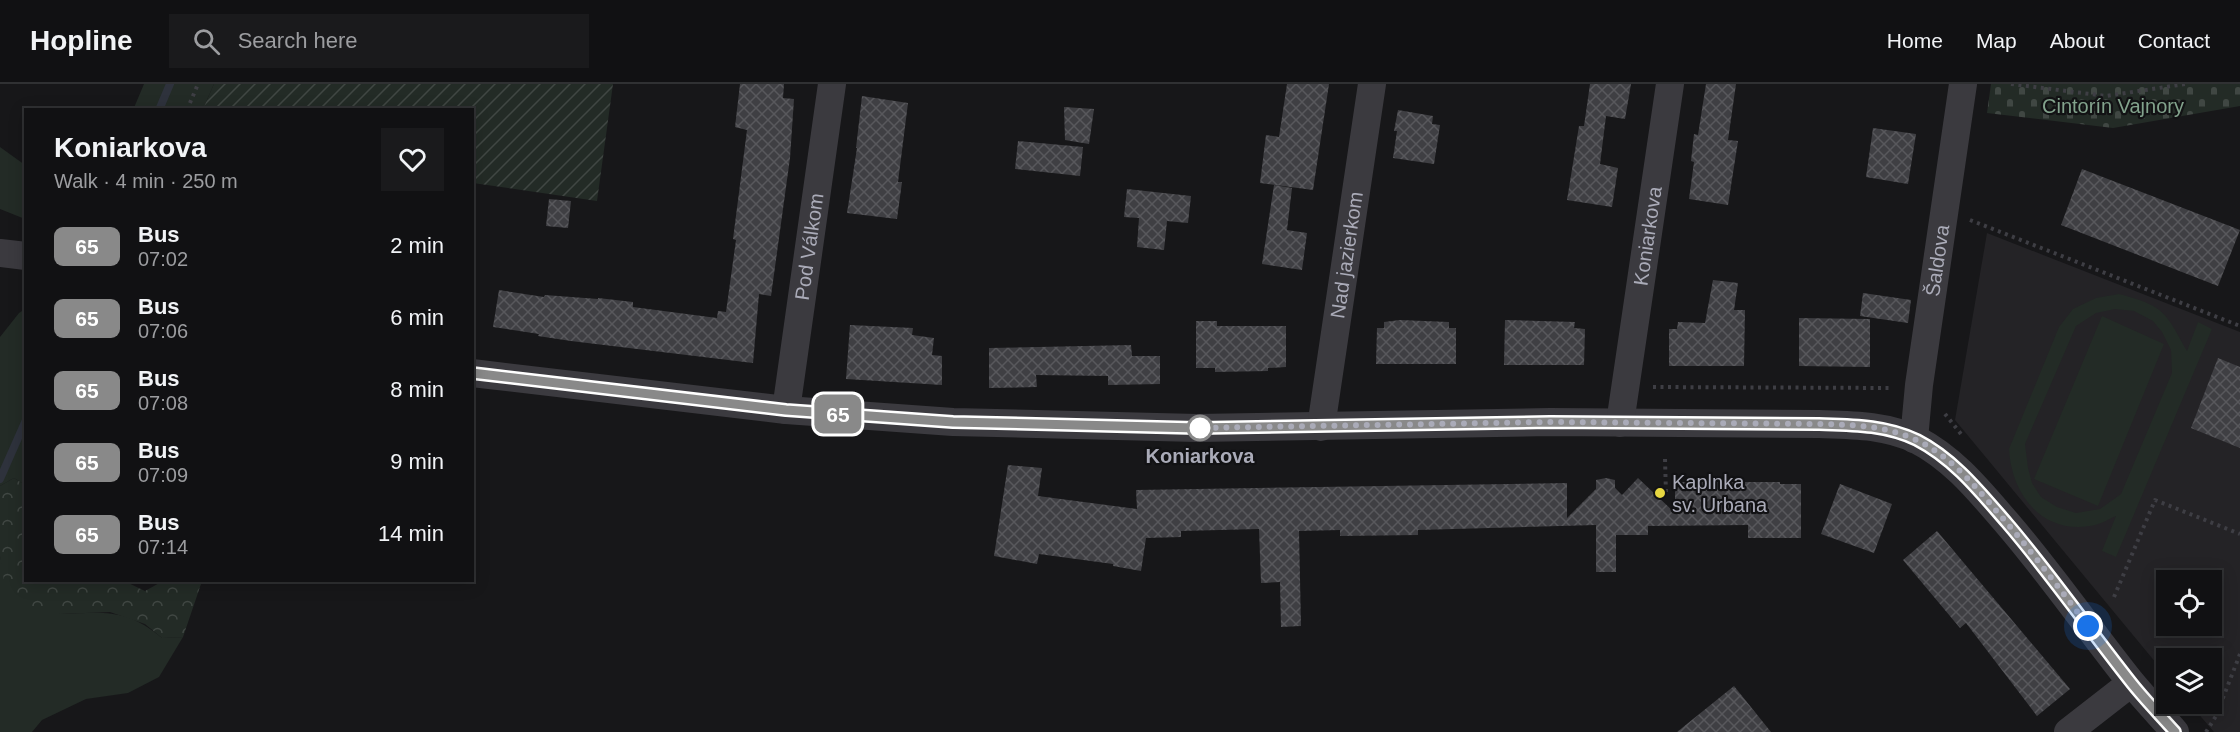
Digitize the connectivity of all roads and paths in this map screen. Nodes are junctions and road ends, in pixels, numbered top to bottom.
1 (198, 84) edge
2 (832, 84) edge
3 (1372, 84) edge
4 (1670, 84) edge
5 (1963, 84) edge
6 (2011, 84) edge
7 (2185, 84) edge
8 (2151, 87) edge
9 (188, 108) edge
10 (1943, 213) junction
11 (0, 253) edge
12 (24, 256) edge
13 (2240, 326) edge
14 (474, 373) edge
15 (1898, 382) dead end
16 (1646, 387) dead end
17 (786, 410) junction
18 (1620, 423) junction
19 (1321, 427) junction
20 (1914, 439) junction
21 (1665, 459) dead end
22 (1666, 494) dead end
23 (2240, 534) edge
24 (2114, 597) dead end
25 (2240, 654) edge
26 (2131, 683) junction
27 (2068, 732) edge
28 (2175, 732) edge
29 (2206, 732) edge

1 - 9 path
2 - 17 street, Pod Válkom
3 - 19 street, Nad jazierkom
4 - 18 street, Koniarkova
5 - 10 street, Šaldova
6 - 8 path
7 - 8 path
10 - 13 path
10 - 20 street, Šaldova
11 - 12 street
14 - 17 street
15 - 16 path
17 - 19 street
18 - 19 street
18 - 20 street
20 - 26 street
21 - 22 path
23 - 24 path
25 - 29 path
26 - 27 street
26 - 28 street

